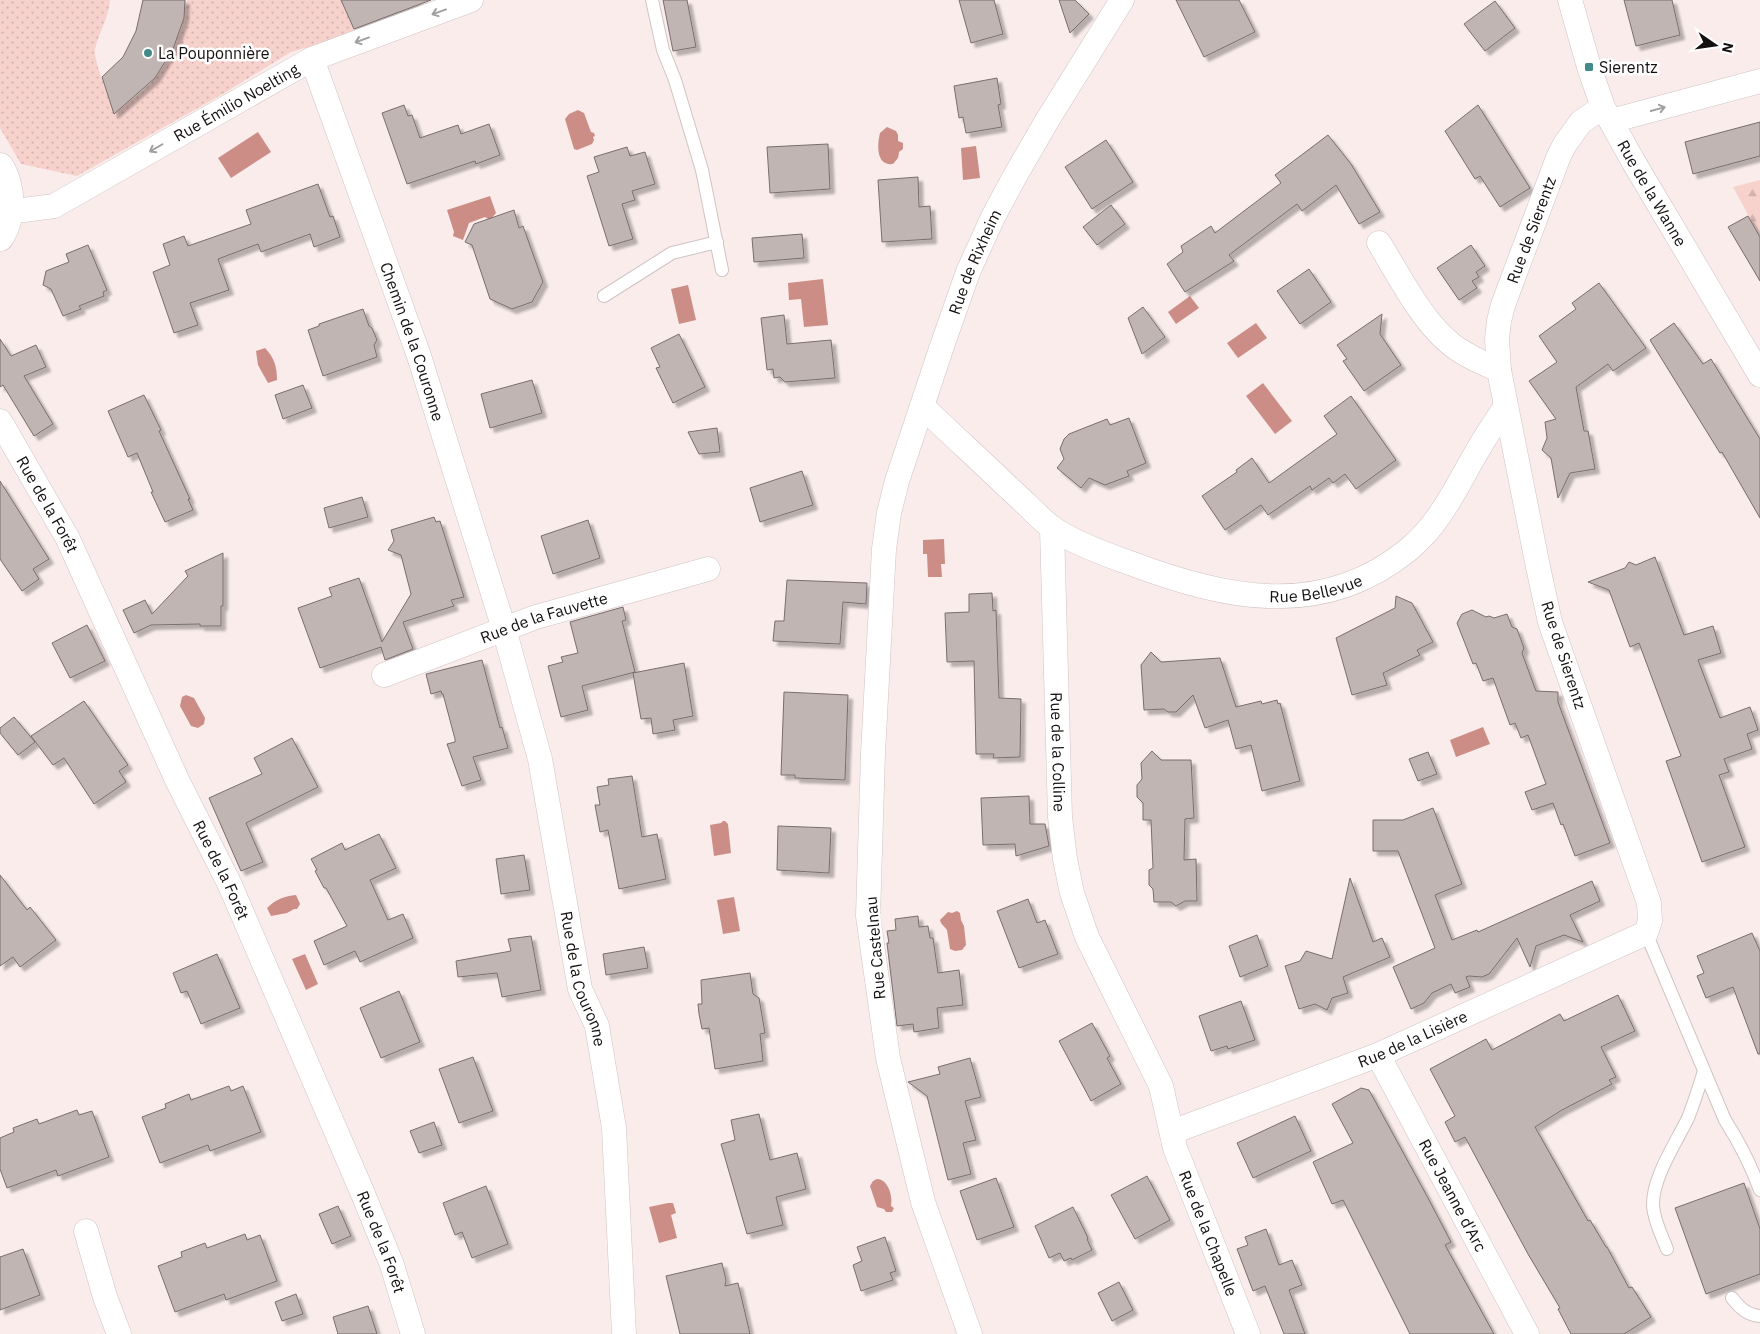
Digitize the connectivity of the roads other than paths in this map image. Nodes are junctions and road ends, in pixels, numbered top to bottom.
1 (470, 0) edge
2 (652, 0) edge
3 (1122, 0) edge
4 (1570, 0) edge
5 (312, 59) junction
6 (1760, 81) edge
7 (1607, 114) junction
8 (0, 166) edge
9 (4, 225) edge
10 (717, 242) junction
11 (1379, 242) dead end
12 (722, 270) dead end
13 (604, 296) dead end
14 (1499, 370) junction
15 (1760, 375) edge
16 (922, 406) junction
17 (1505, 407) junction
18 (0, 420) edge
19 (1052, 528) junction
20 (884, 549) joint
21 (708, 569) dead end
22 (504, 628) junction
23 (384, 675) dead end
24 (1646, 933) junction
25 (1378, 1055) junction
26 (1704, 1071) junction
27 (1172, 1132) junction
28 (1760, 1190) edge
29 (86, 1231) dead end
30 (1667, 1249) dead end
31 (1732, 1298) dead end
32 (1760, 1316) edge
33 (119, 1334) edge
34 (413, 1334) edge
35 (624, 1334) edge
36 (970, 1334) edge
37 (1248, 1334) edge
38 (1527, 1334) edge

1 -> 5 street, Rue Émilio Noelting
2 - 10 lane
3 - 16 street, Rue de Rixheim
4 - 7 street, Rue de la Wanne
5 -> 9 street, Rue Émilio Noelting
5 - 22 street, Chemin de la Couronne
7 -> 6 street, Rue de Sierentz
7 - 14 street, Rue de Sierentz
7 - 15 street, Rue de la Wanne
8 - 9 main road
10 - 12 lane
10 - 13 lane
11 - 14 street
14 - 17 street, Rue de Sierentz
16 - 19 street
16 - 20 street, Rue de Rixheim
17 - 19 street, Rue Bellevue
17 - 24 street, Rue de Sierentz
18 - 34 street, Rue de la Forêt
19 - 27 street, Rue de la Colline
20 - 36 street, Rue Castelnau
21 - 22 street, Rue de la Fauvette
22 - 23 street, Rue de la Fauvette
22 - 35 street, Rue de la Couronne
24 - 25 street, Rue de la Lisière
24 - 26 lane
25 - 27 street, Rue de la Lisière
25 - 38 street, Rue Jeanne d'Arc
26 - 28 lane
26 - 30 lane
27 - 37 street, Rue de la Chapelle
29 - 33 street
31 - 32 lane

